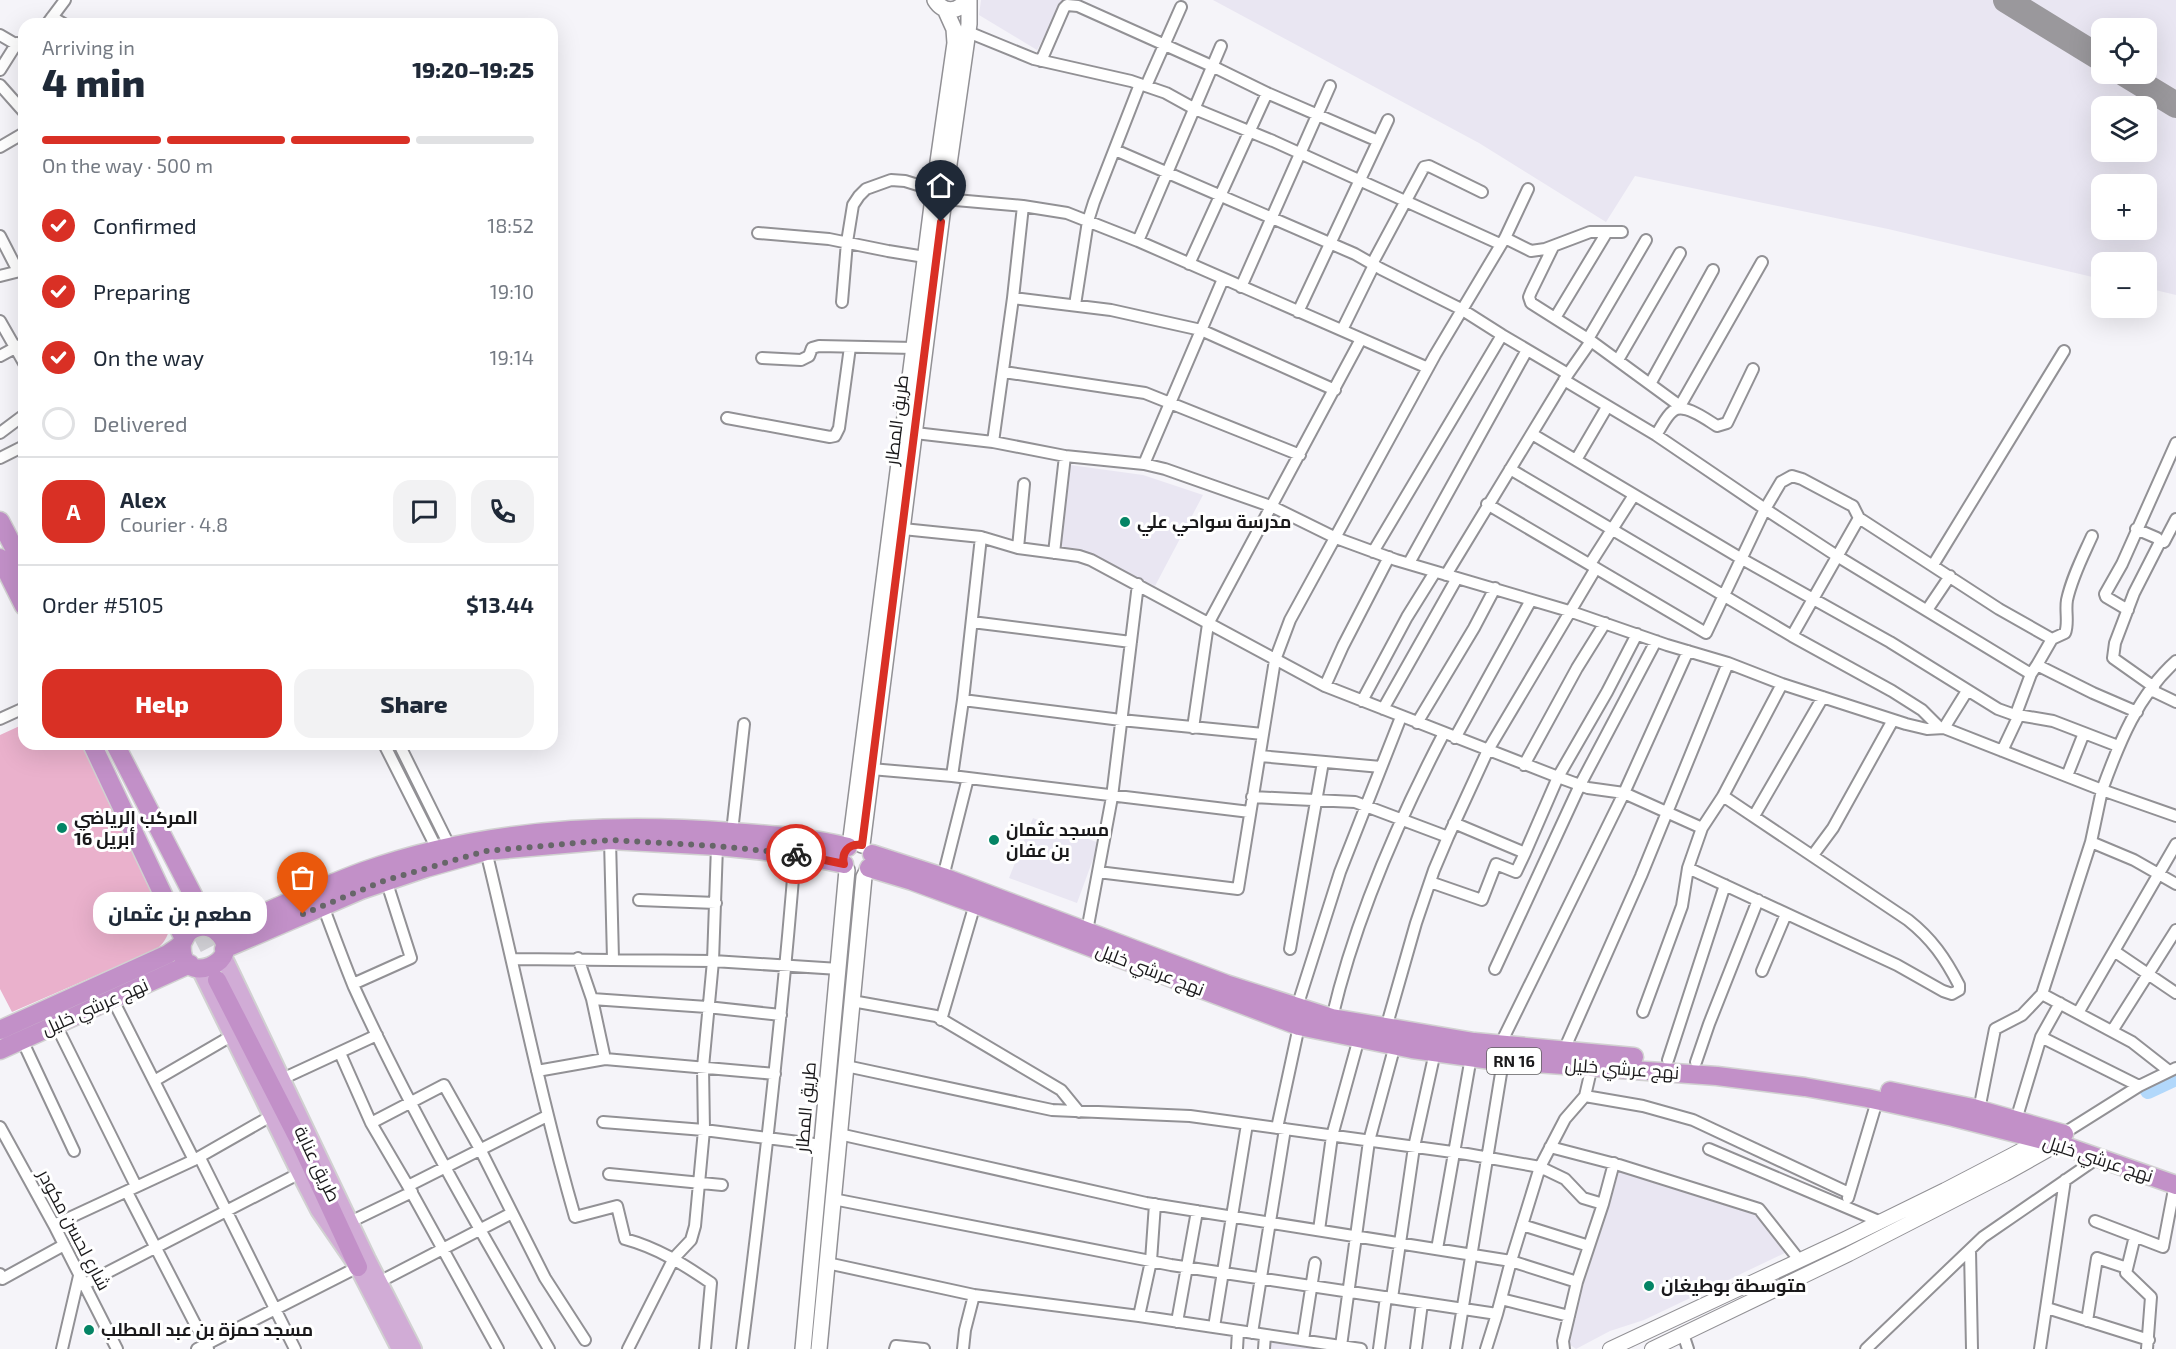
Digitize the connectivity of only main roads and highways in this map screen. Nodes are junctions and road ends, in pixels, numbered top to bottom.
1 (968, 0) edge
2 (940, 5) edge
3 (939, 194) junction
4 (909, 432) junction
5 (0, 521) edge
6 (18, 556) edge
7 (0, 558) edge
8 (18, 594) edge
9 (96, 750) edge
10 (102, 750) edge
11 (109, 750) edge
12 (118, 750) edge
13 (865, 768) junction
14 (446, 852) junction
15 (857, 858) junction
16 (203, 927) junction
17 (183, 941) junction
18 (160, 958) junction
19 (195, 967) junction
20 (220, 978) tunnel mouth
21 (0, 1030) edge
22 (0, 1050) edge
23 (1502, 1052) junction
24 (2059, 1137) junction
25 (2176, 1181) edge
26 (363, 1263) junction
27 (400, 1349) edge
28 (413, 1349) edge
29 (803, 1349) edge
30 (819, 1349) edge

1 - 2 main road
1 - 3 main road, طريق المطار
2 - 3 main road, طريق المطار
3 - 4 main road, طريق المطار
3 - 4 main road, طريق المطار
4 - 13 main road, طريق المطار
4 - 13 main road, طريق المطار
5 - 6 highway
7 - 8 highway
9 - 16 highway
10 - 16 highway
11 - 16 highway
12 - 16 highway
13 - 15 main road, طريق المطار
14 - 15 highway, نهج عرشي خليل / RN 16
14 - 15 highway, نهج عرشي خليل / RN 16
14 - 16 highway, نهج عرشي خليل / RN 16
14 - 16 highway, نهج عرشي خليل / RN 16
15 - 23 highway, نهج عرشي خليل / RN 16
15 - 23 highway, نهج عرشي خليل / RN 16
15 - 29 main road, طريق المطار
15 - 30 main road, طريق المطار
16 - 17 highway
16 - 17 highway, نهج عرشي خليل
16 - 18 highway
16 - 19 highway, نهج عرشي خليل
16 - 26 main road
17 - 18 highway, نهج عرشي خليل
17 - 19 highway
18 - 21 highway, نهج عرشي خليل
19 - 22 highway, نهج عرشي خليل
19 - 26 main road
20 - 26 highway, طريق عنابة
23 - 24 highway, نهج عرشي خليل / RN 16
23 - 24 highway, نهج عرشي خليل / RN 16
24 - 25 highway, نهج عرشي خليل / RN 16
24 - 25 highway, نهج عرشي خليل / RN 16
26 - 27 main road, طريق عنابة
26 - 28 main road, طريق عنابة

